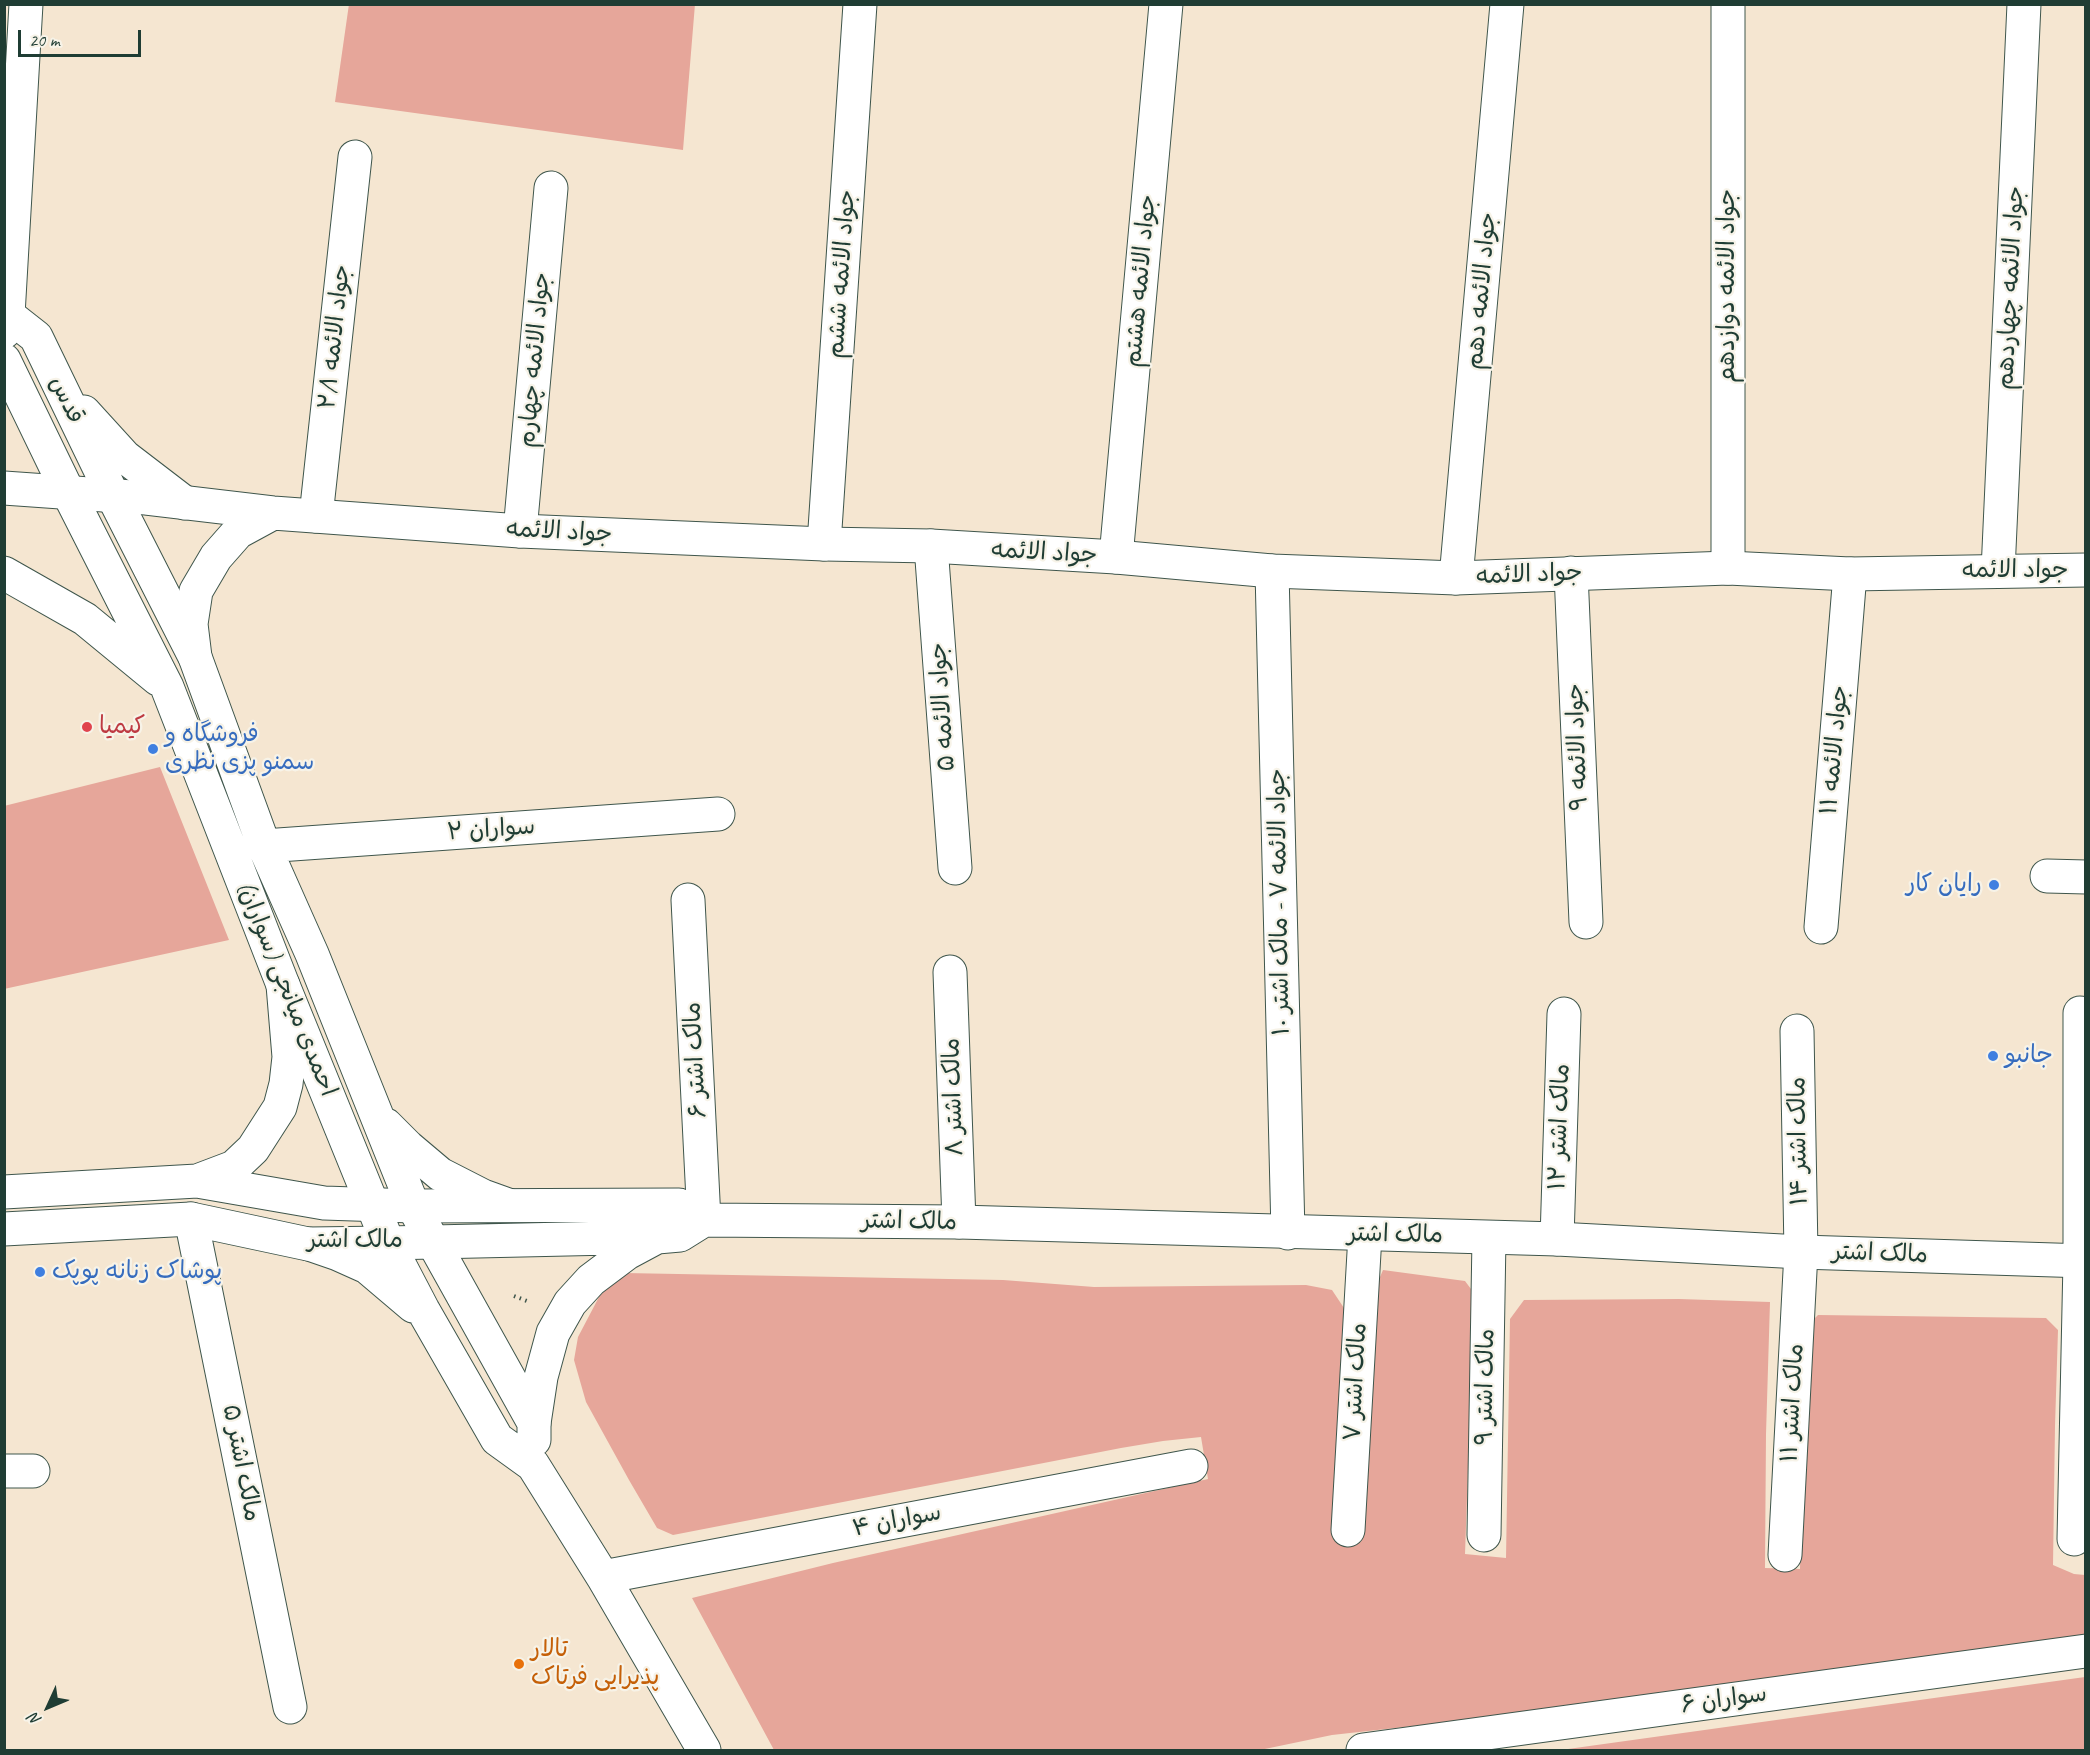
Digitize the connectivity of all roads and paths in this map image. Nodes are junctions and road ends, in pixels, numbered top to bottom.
1 (26, 4) edge
2 (860, 4) edge
3 (1166, 4) edge
4 (1507, 4) edge
5 (1728, 4) edge
6 (2024, 4) edge
7 (355, 157) dead end
8 (550, 188) dead end
9 (6, 323) edge
10 (4, 360) edge
11 (56, 379) junction
12 (4, 488) edge
13 (68, 492) junction
14 (112, 496) junction
15 (185, 503) junction
16 (273, 513) junction
17 (316, 516) junction
18 (520, 531) junction
19 (824, 544) junction
20 (931, 546) junction
21 (1116, 557) junction
22 (1728, 568) junction
23 (2085, 570) edge
24 (1998, 571) junction
25 (1272, 572) junction
26 (4, 573) edge
27 (1571, 573) junction
28 (1850, 574) junction
29 (1456, 578) junction
30 (195, 657) junction
31 (167, 687) junction
32 (718, 814) dead end
33 (264, 846) junction
34 (955, 868) dead end
35 (2047, 876) dead end
36 (2085, 877) edge
37 (688, 900) dead end
38 (1586, 922) dead end
39 (1821, 927) dead end
40 (950, 972) dead end
41 (283, 985) junction
42 (2080, 1013) dead end
43 (1564, 1014) dead end
44 (1797, 1031) dead end
45 (377, 1115) junction
46 (197, 1182) junction
47 (4, 1192) edge
48 (372, 1205) junction
49 (508, 1205) junction
50 (413, 1206) junction
51 (191, 1219) junction
52 (704, 1220) junction
53 (959, 1222) junction
54 (4, 1229) edge
55 (1288, 1233) junction
56 (1365, 1235) junction
57 (657, 1237) junction
58 (1489, 1238) junction
59 (1557, 1239) junction
60 (433, 1241) junction
61 (388, 1243) junction
62 (308, 1244) junction
63 (1802, 1252) junction
64 (2083, 1261) edge
65 (432, 1326) junction
66 (534, 1423) junction
67 (533, 1465) junction
68 (1191, 1466) dead end
69 (1348, 1530) dead end
70 (1484, 1535) dead end
71 (2074, 1539) dead end
72 (1785, 1555) dead end
73 (603, 1576) junction
74 (2085, 1651) edge
75 (290, 1707) dead end
76 (704, 1750) edge
77 (1363, 1750) edge

1 - 9 street, قدس
2 - 19 street, جواد الائمه ششم
3 - 21 street, جواد الائمه هشتم
4 - 29 street, جواد الائمه دهم
5 - 22 street, جواد الائمه دوازدهم
6 - 24 street, جواد الائمه چهاردهم
7 - 17 street, جواد الائمه ۲/۱
8 - 18 street, جواد الائمه چهارم
9 - 11 street, قدس
10 - 13 street, قدس
11 - 14 street, قدس
11 - 15 street
12 - 13 street, جواد الائمه
13 - 14 street, جواد الائمه
13 - 31 street, احمدی میانجی (سواران)
14 - 15 street, جواد الائمه
14 - 30 street, احمدی میانجی (سواران)
15 - 16 street, جواد الائمه
16 - 17 street, جواد الائمه
16 - 30 street
17 - 18 street, جواد الائمه
18 - 19 street, جواد الائمه
19 - 20 street, جواد الائمه
20 - 21 street, جواد الائمه
20 - 34 street, جواد الائمه ۵
21 - 25 street, جواد الائمه
22 - 27 street, جواد الائمه
22 - 28 street, جواد الائمه
23 - 24 street, جواد الائمه
24 - 28 street, جواد الائمه
25 - 29 street, جواد الائمه
25 - 55 street, جواد الائمه ۷ - مالک اشتر ۱۰
26 - 31 street
27 - 29 street, جواد الائمه
27 - 38 street, جواد الائمه ۹
28 - 39 street, جواد الائمه ۱۱
30 - 33 street, احمدی میانجی (سواران)
31 - 41 street, احمدی میانجی (سواران)
32 - 33 street, سواران ۲
33 - 45 street, احمدی میانجی (سواران)
35 - 36 street
37 - 52 street, مالک اشتر ۶
40 - 53 street, مالک اشتر ۸
41 - 46 street
41 - 48 street, احمدی میانجی (سواران)
42 - 64 street
43 - 59 street, مالک اشتر ۱۲
44 - 63 street, مالک اشتر ۱۴
45 - 49 street
45 - 50 street, احمدی میانجی (سواران)
46 - 47 street, مالک اشتر
46 - 48 street, مالک اشتر
48 - 50 street, مالک اشتر
48 - 61 street, احمدی میانجی (سواران)
49 - 50 street, مالک اشتر
49 - 52 street, مالک اشتر
50 - 60 street, احمدی میانجی (سواران)
51 - 54 street, مالک اشتر
51 - 62 street, مالک اشتر
51 - 75 street, مالک اشتر ۵
52 - 53 street, مالک اشتر
52 - 57 street, مالک اشتر
53 - 55 street, مالک اشتر
55 - 56 street, مالک اشتر
56 - 58 street, مالک اشتر
56 - 69 street, مالک اشتر ۷
57 - 60 street, مالک اشتر
57 - 66 street
58 - 59 street, مالک اشتر
58 - 70 street, مالک اشتر ۹
59 - 63 street, مالک اشتر
60 - 61 street, مالک اشتر
60 - 66 street, احمدی میانجی (سواران)
61 - 62 street, مالک اشتر
61 - 65 street, احمدی میانجی (سواران)
62 - 65 street
63 - 64 street, مالک اشتر
63 - 72 street, مالک اشتر ۱۱
64 - 71 street
65 - 67 street, احمدی میانجی (سواران)
66 - 67 street
67 - 73 street, احمدی میانجی (سواران)
68 - 73 street, سواران ۴
73 - 76 street, احمدی میانجی (سواران)
74 - 77 street, سواران ۶

